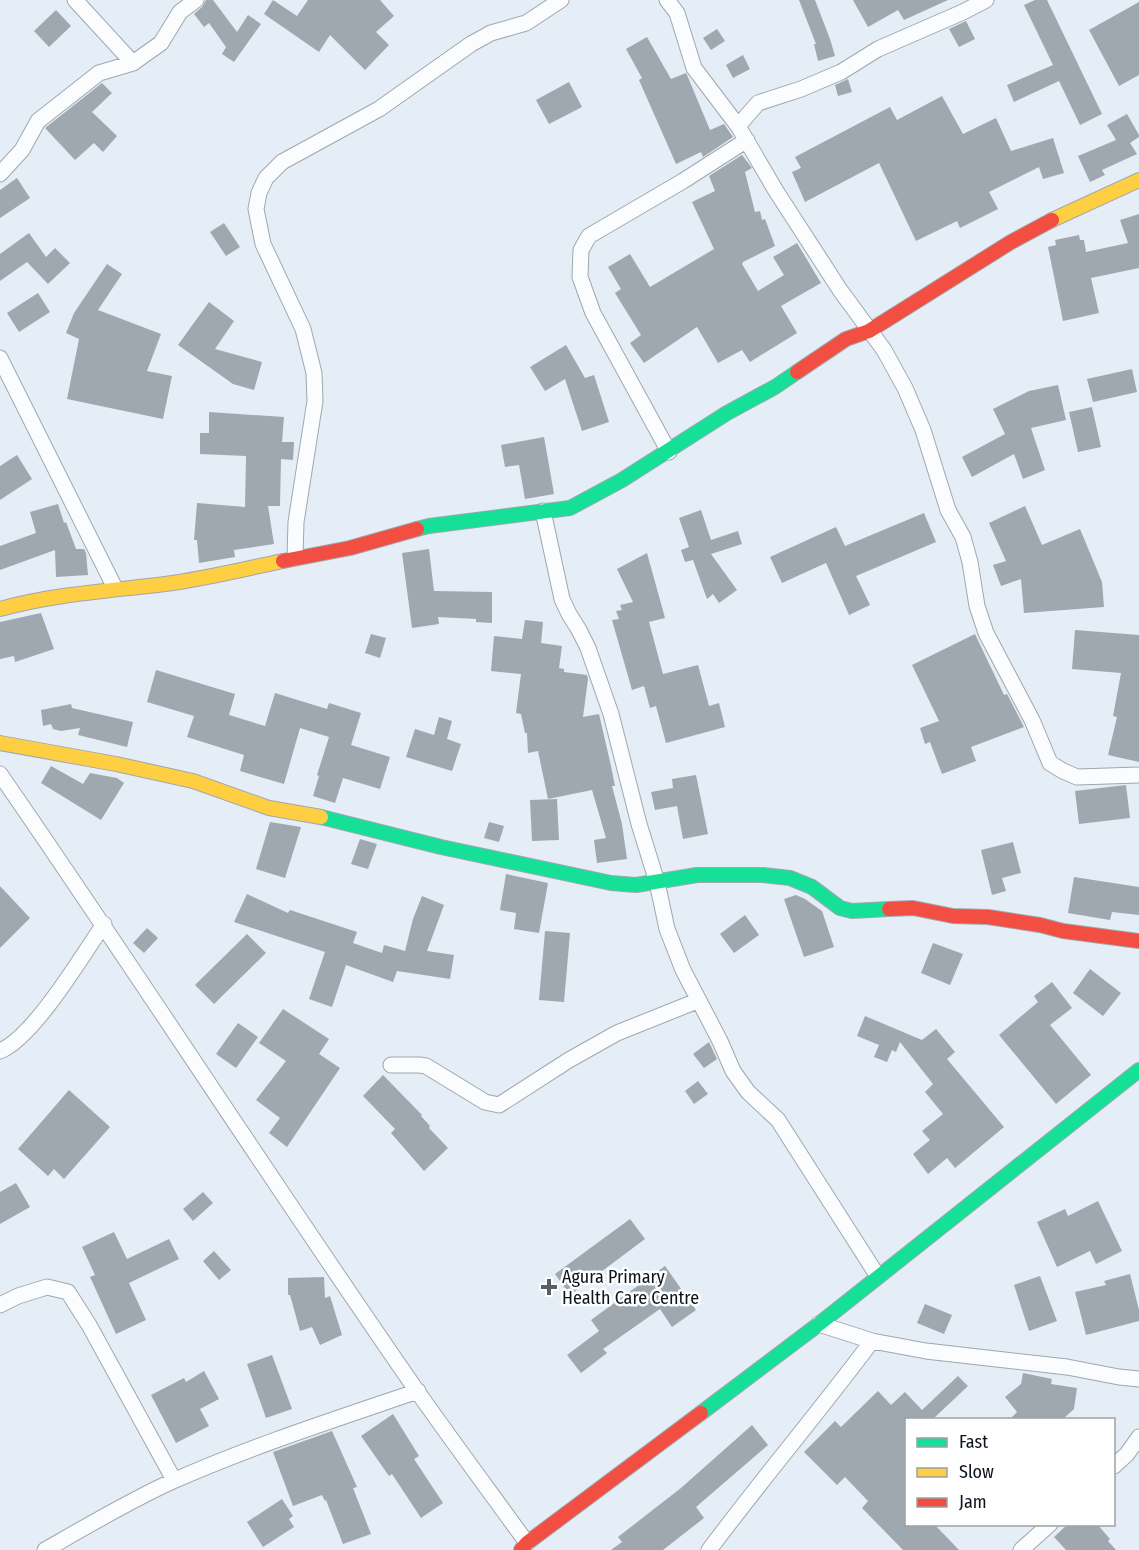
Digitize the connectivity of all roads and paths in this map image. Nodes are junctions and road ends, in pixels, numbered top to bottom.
1 (75, 0) edge
2 (196, 0) edge
3 (561, 0) edge
4 (667, 0) edge
5 (986, 0) edge
6 (133, 63) junction
7 (738, 126) junction
8 (747, 140) junction
9 (0, 174) edge
10 (1139, 180) edge
11 (869, 331) junction
12 (0, 358) edge
13 (669, 452) junction
14 (543, 511) junction
15 (295, 558) junction
16 (115, 588) junction
17 (0, 609) edge
18 (0, 743) edge
19 (0, 774) edge
20 (1139, 775) edge
21 (657, 882) junction
22 (104, 924) junction
23 (1139, 941) edge
24 (697, 1000) junction
25 (0, 1051) edge
26 (391, 1065) dead end
27 (1139, 1070) edge
28 (878, 1275) junction
29 (0, 1305) edge
30 (819, 1324) junction
31 (872, 1341) junction
32 (1139, 1379) edge
33 (418, 1392) junction
34 (1139, 1437) edge
35 (1115, 1464) edge
36 (174, 1480) junction
37 (1048, 1526) edge
38 (524, 1546) edge
39 (45, 1550) edge
40 (710, 1550) edge
41 (1021, 1550) edge

1 - 6 street
2 - 6 street
3 - 15 street
4 - 7 street
5 - 7 street
6 - 9 street
7 - 8 street
8 - 11 street
8 - 13 street
10 - 11 street
11 - 13 street
11 - 20 street
12 - 16 street
13 - 14 street
14 - 15 street
14 - 21 street
15 - 16 street
16 - 17 street
18 - 21 street
19 - 22 street
21 - 23 street
21 - 24 street
22 - 25 street
22 - 33 street
24 - 26 street
24 - 28 street
27 - 28 street
28 - 30 street
29 - 36 street
30 - 31 street
30 - 38 street
31 - 32 street
31 - 40 street
33 - 36 street
33 - 38 street
34 - 35 street
36 - 39 street
37 - 41 street

